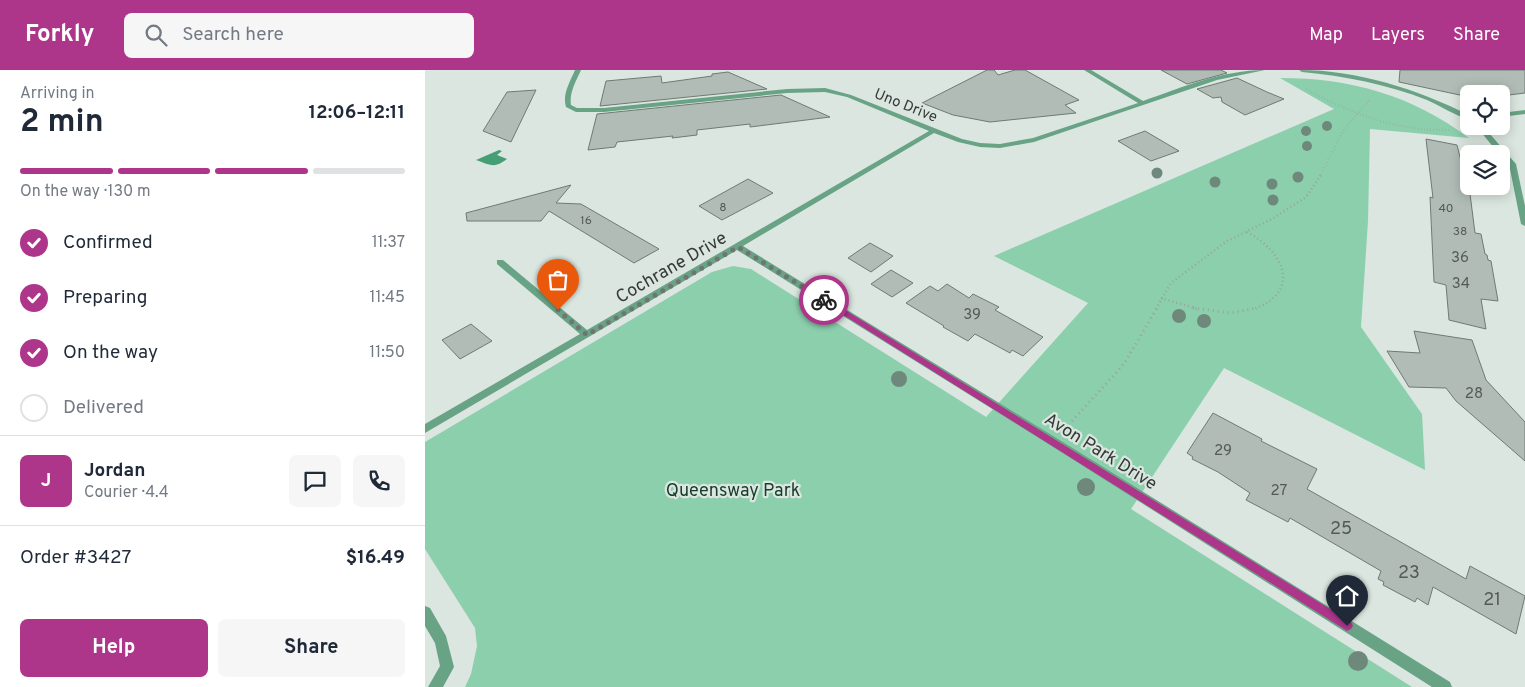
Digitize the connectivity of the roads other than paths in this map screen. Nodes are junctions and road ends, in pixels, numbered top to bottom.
1 (578, 70) edge
2 (1087, 70) edge
3 (1262, 70) edge
4 (1302, 70) edge
5 (1143, 103) junction
6 (1525, 112) edge
7 (1460, 114) edge
8 (1510, 114) edge
9 (933, 131) junction
10 (1486, 135) edge
11 (1525, 224) edge
12 (738, 247) junction
13 (501, 262) dead end
14 (587, 335) junction
15 (425, 429) edge
16 (425, 613) edge
17 (435, 687) edge
18 (1445, 687) edge

1 - 9 street, Uno Drive
2 - 5 street
3 - 5 street, Uno Drive
4 - 7 street
5 - 9 street, Uno Drive
6 - 8 street
9 - 12 street, Cochrane Drive
10 - 11 street
12 - 14 street, Cochrane Drive
12 - 18 street, Avon Park Drive
13 - 14 street
14 - 15 street, Cochrane Drive
16 - 17 street

